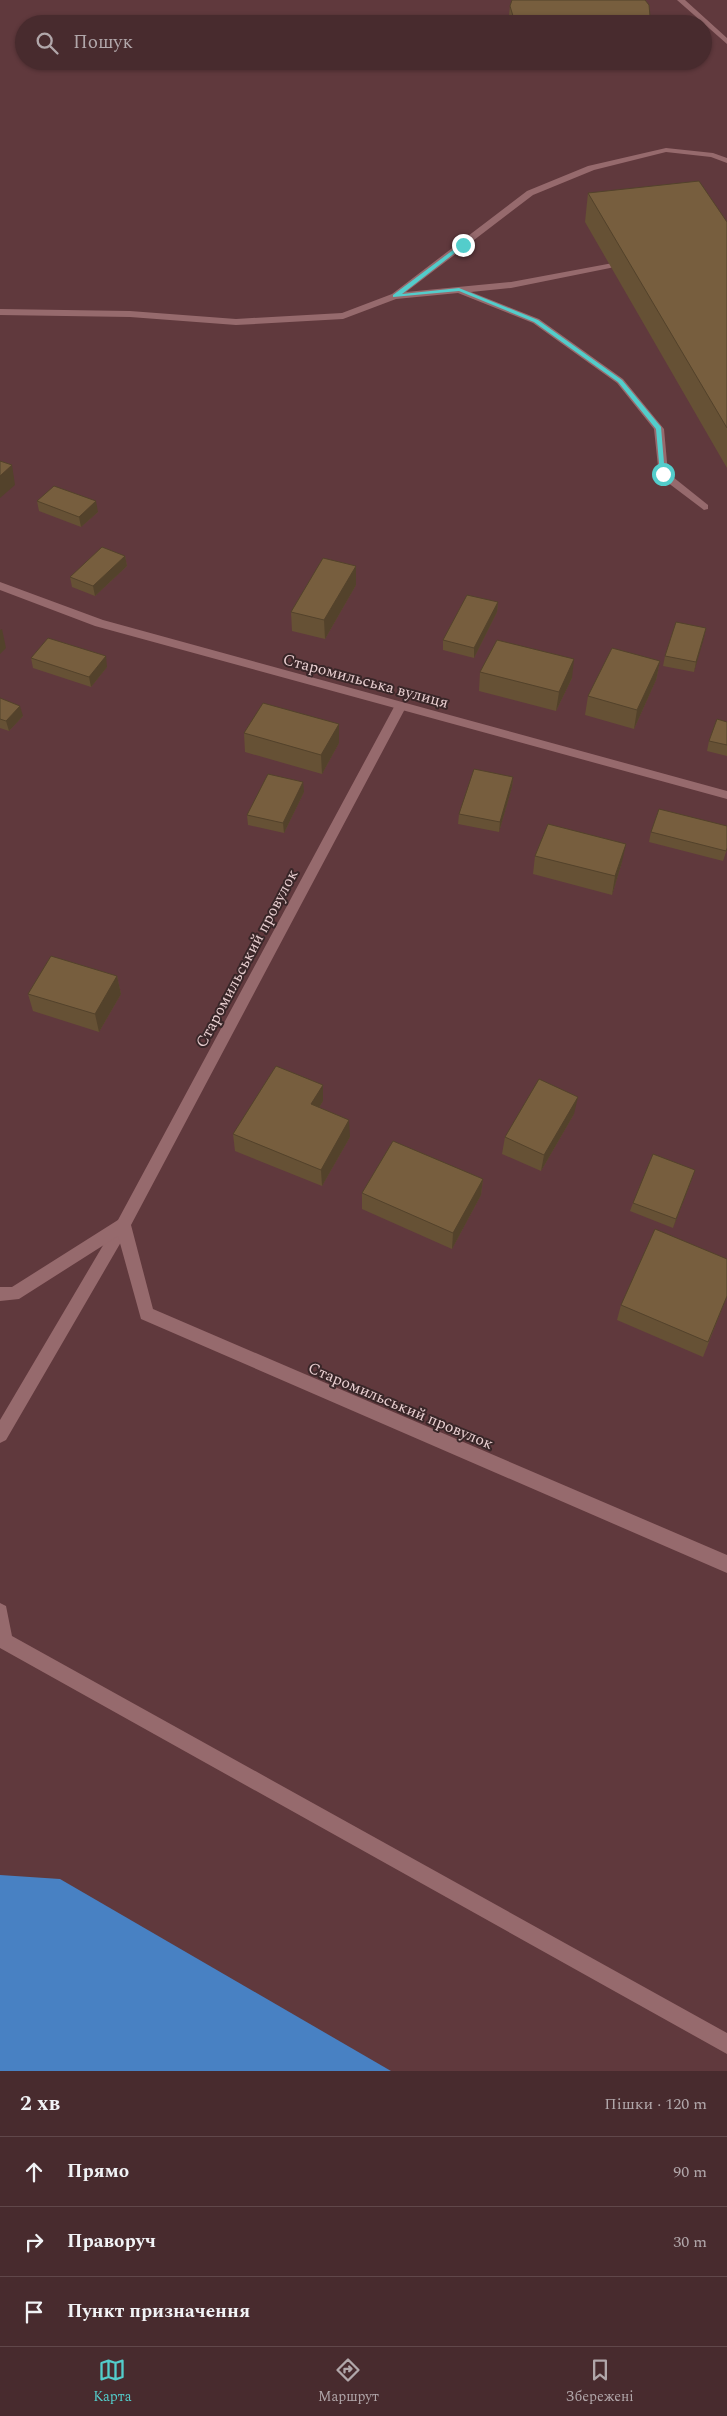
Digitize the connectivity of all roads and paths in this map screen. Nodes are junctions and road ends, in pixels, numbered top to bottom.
1 (681, 0) edge
2 (697, 15) edge
3 (712, 28) edge
4 (727, 42) edge
5 (727, 161) edge
6 (610, 265) edge
7 (459, 290) junction
8 (395, 296) junction
9 (0, 312) edge
10 (704, 507) dead end
11 (0, 586) edge
12 (400, 707) junction
13 (727, 795) edge
14 (123, 1225) junction
15 (0, 1294) edge
16 (0, 1435) edge
17 (727, 1564) edge
18 (0, 1612) edge
19 (727, 2044) edge

1 - 2 street
3 - 4 street
5 - 8 street
6 - 7 street
7 - 8 street
7 - 10 street
8 - 9 street
11 - 12 street, Старомильська вулиця
12 - 13 street, Старомильська вулиця
12 - 14 street, Старомильський провулок
14 - 15 street, Старомильський провулок
14 - 16 street
14 - 17 street, Старомильський провулок
18 - 19 street

